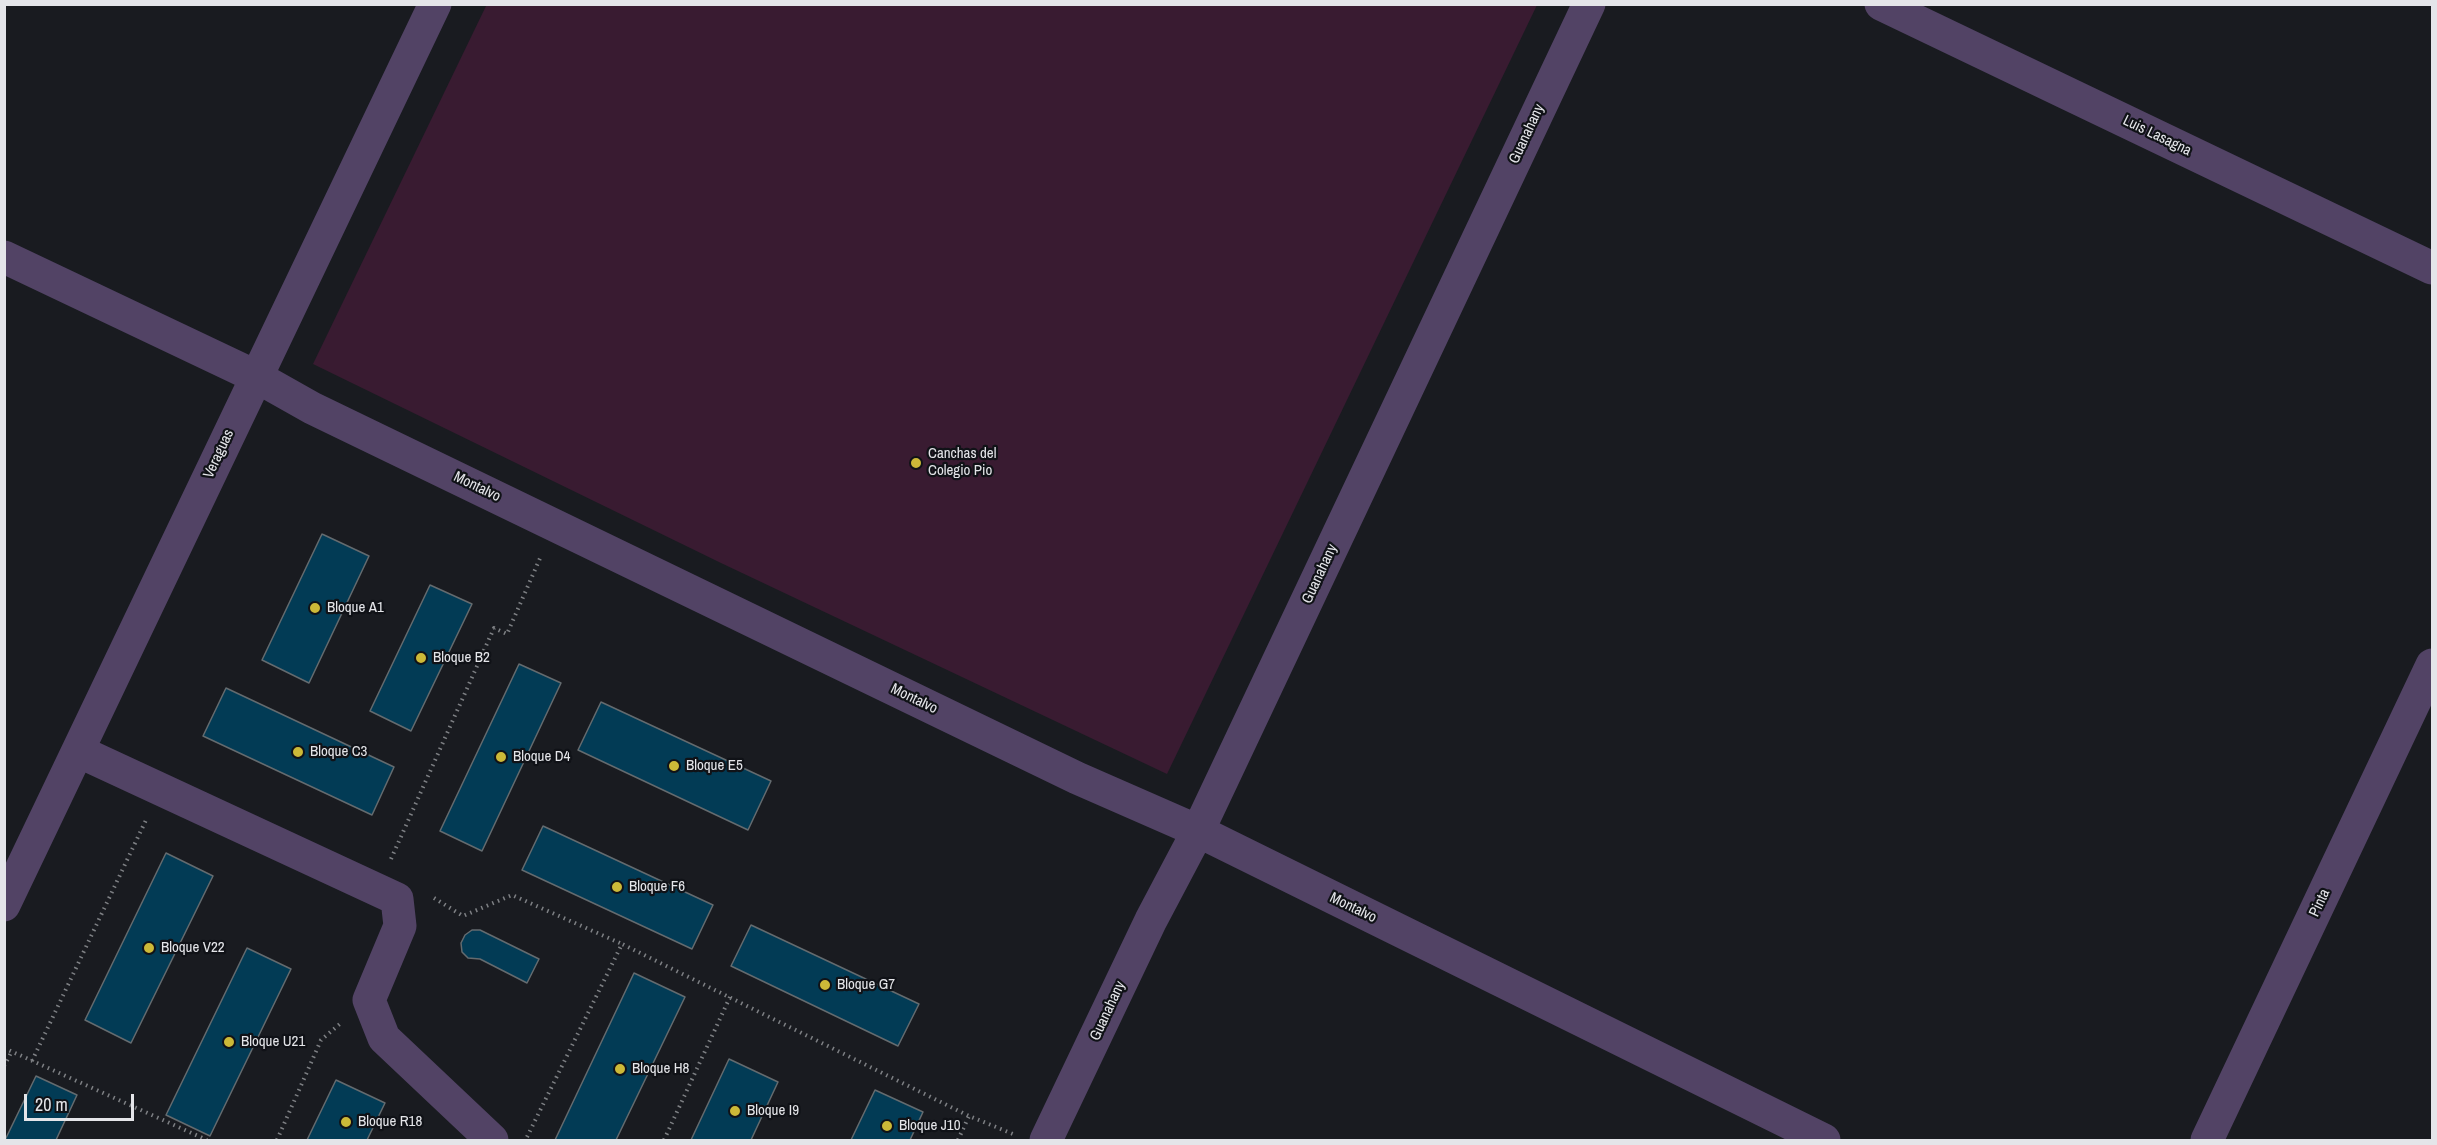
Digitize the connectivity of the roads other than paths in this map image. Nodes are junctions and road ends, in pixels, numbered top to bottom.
1 (435, 4) edge
2 (1589, 4) edge
3 (1881, 4) edge
4 (4, 257) edge
5 (2433, 268) edge
6 (257, 377) junction
7 (2433, 665) edge
8 (78, 751) junction
9 (1198, 831) junction
10 (4, 905) edge
11 (1033, 1138) edge
12 (492, 1140) edge
13 (1824, 1140) edge
14 (2207, 1140) edge

1 - 6 street, Veraguas
2 - 9 street, Guanahany
3 - 5 street, Luis Lasagna
4 - 6 street, Montalvo
6 - 8 street, Veraguas
6 - 9 street, Montalvo
7 - 14 street, Pinta
8 - 10 street, Veraguas
8 - 12 street
9 - 11 street, Guanahany
9 - 13 street, Montalvo

